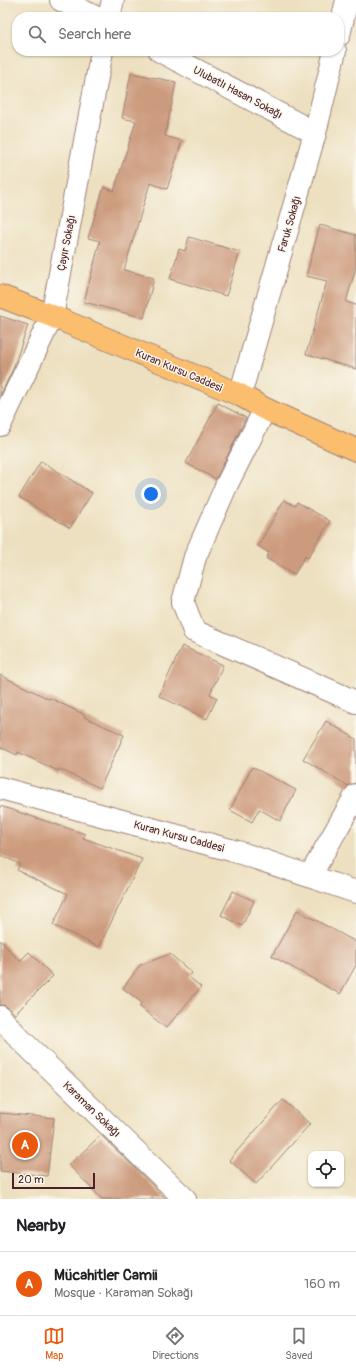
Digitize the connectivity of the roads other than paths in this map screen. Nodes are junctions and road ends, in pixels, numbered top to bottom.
1 (61, 0) edge
2 (113, 0) edge
3 (347, 0) edge
4 (85, 12) edge
5 (110, 12) edge
6 (344, 13) edge
7 (101, 56) edge
8 (169, 56) edge
9 (334, 56) edge
10 (315, 133) junction
11 (0, 296) edge
12 (52, 316) junction
13 (240, 395) junction
14 (265, 408) junction
15 (0, 425) edge
16 (356, 450) edge
17 (356, 702) edge
18 (0, 788) edge
19 (356, 795) edge
20 (310, 876) junction
21 (356, 892) edge
22 (0, 1017) edge
23 (185, 1199) edge

1 - 4 street
2 - 5 street
3 - 6 street
7 - 12 street, Çayır Sokağı
8 - 10 street, Ulubatlı Hasan Sokağı
9 - 10 street, Faruk Sokağı
10 - 13 street, Faruk Sokağı
11 - 12 main road, Kuran Kursu Caddesi
12 - 13 main road, Kuran Kursu Caddesi
12 - 15 street, Çayır Sokağı
13 - 14 main road, Kuran Kursu Caddesi
14 - 16 main road, Kuran Kursu Caddesi
14 - 17 street
18 - 20 street, Kuran Kursu Caddesi
19 - 20 street
20 - 21 street, Kuran Kursu Caddesi
22 - 23 street, Karaman Sokağı

